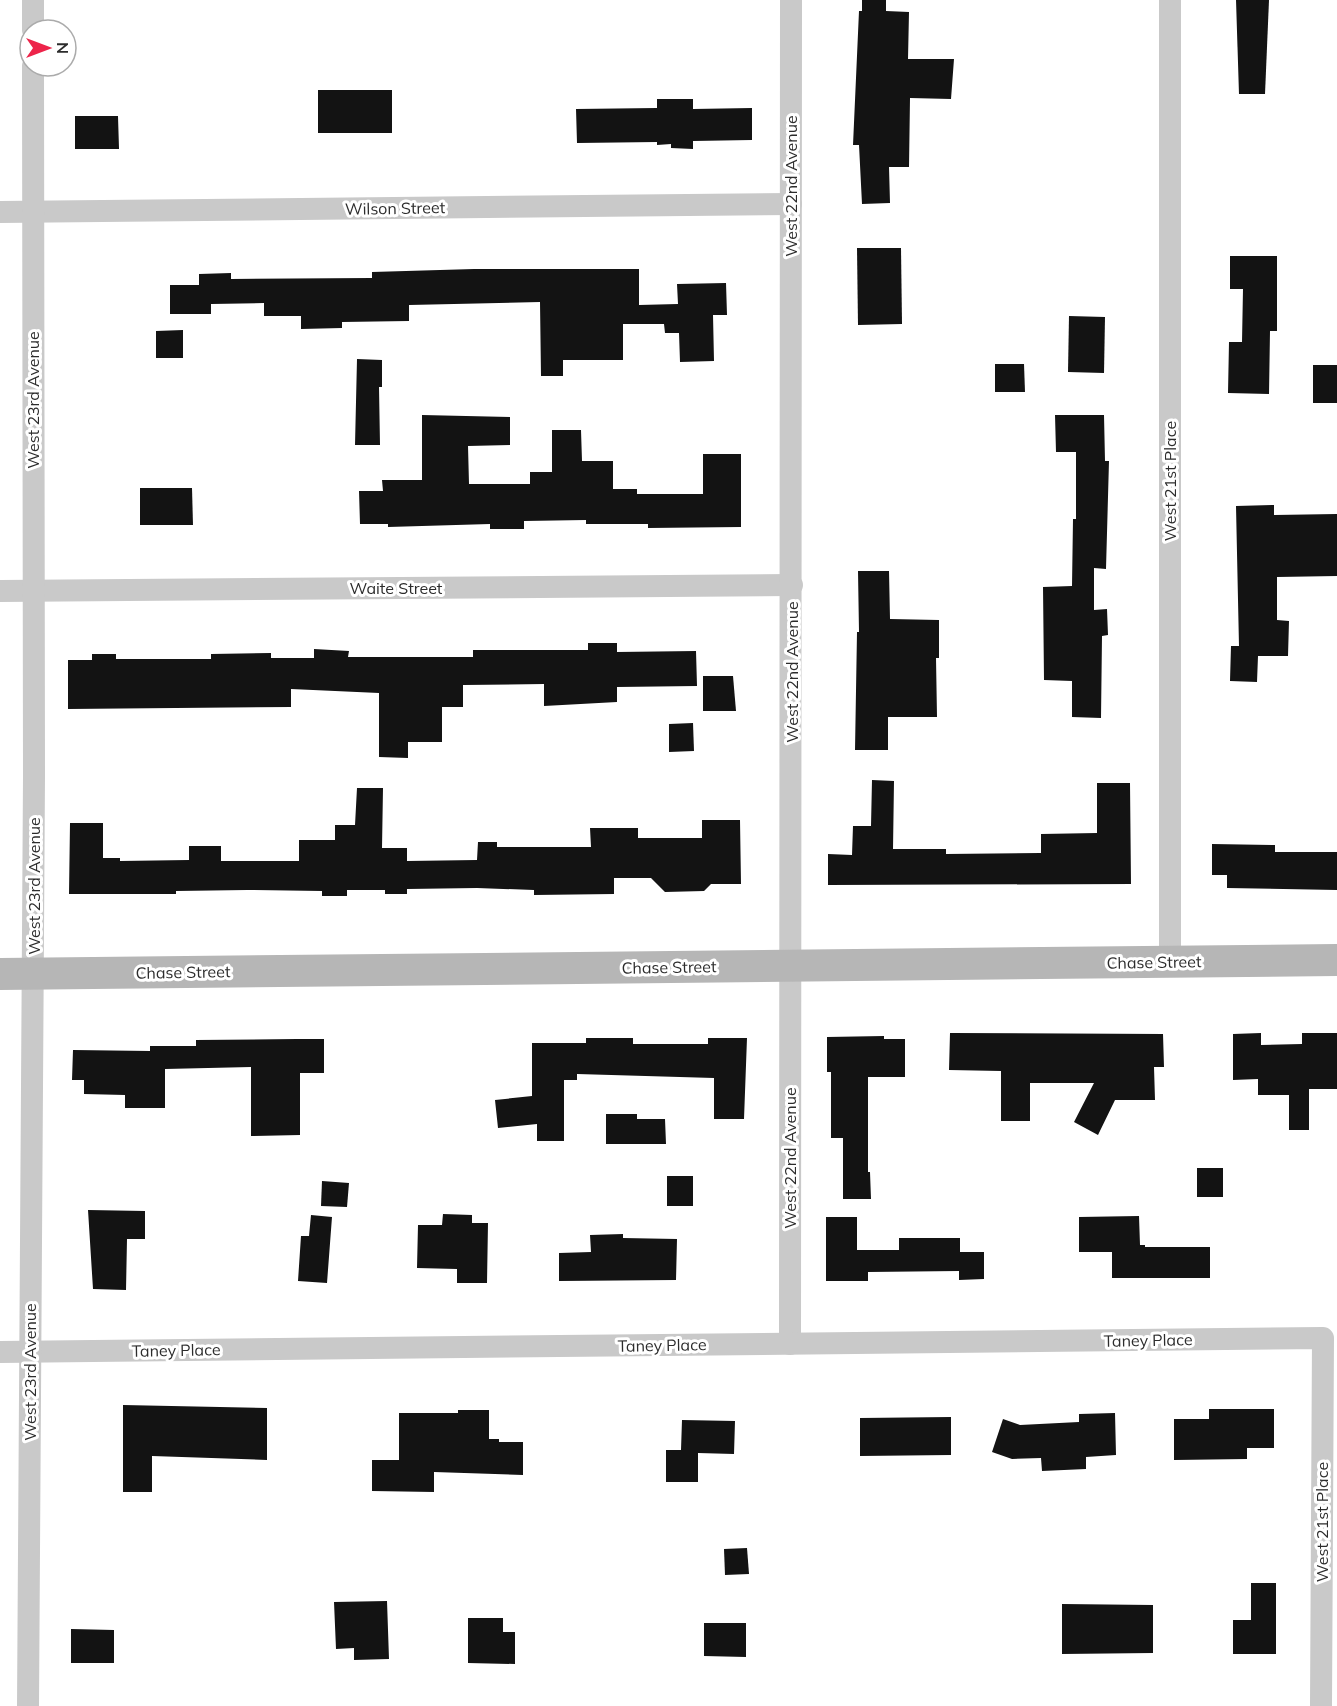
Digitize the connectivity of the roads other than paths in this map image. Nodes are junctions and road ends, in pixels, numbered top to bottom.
1 (33, 0) edge
2 (791, 0) edge
3 (1170, 0) edge
4 (33, 18) edge
5 (33, 78) edge
6 (791, 204) junction
7 (34, 211) junction
8 (0, 212) edge
9 (792, 585) junction
10 (0, 591) edge
11 (33, 591) junction
12 (1337, 960) edge
13 (1170, 962) junction
14 (791, 966) junction
15 (0, 974) edge
16 (33, 974) junction
17 (1323, 1338) joint
18 (790, 1344) junction
19 (30, 1351) junction
20 (0, 1352) edge
21 (28, 1706) edge
22 (1321, 1706) edge

1 - 4 street
2 - 6 street, West 22nd Avenue
3 - 13 street, West 21st Place
5 - 7 street, West 23rd Avenue
6 - 7 street, Wilson Street
6 - 9 street, West 22nd Avenue
7 - 8 street, Wilson Street
7 - 11 street, West 23rd Avenue
9 - 11 street, Waite Street
9 - 14 street, West 22nd Avenue
10 - 11 street, Waite Street
11 - 16 street, West 23rd Avenue
12 - 13 street, Chase Street
13 - 14 street, Chase Street
14 - 16 street, Chase Street
14 - 18 street, West 22nd Avenue
15 - 16 street, Chase Street
16 - 19 street, West 23rd Avenue
17 - 18 street, Taney Place
17 - 22 street, West 21st Place
18 - 19 street, Taney Place
19 - 20 street, Taney Place
19 - 21 street, West 23rd Avenue

